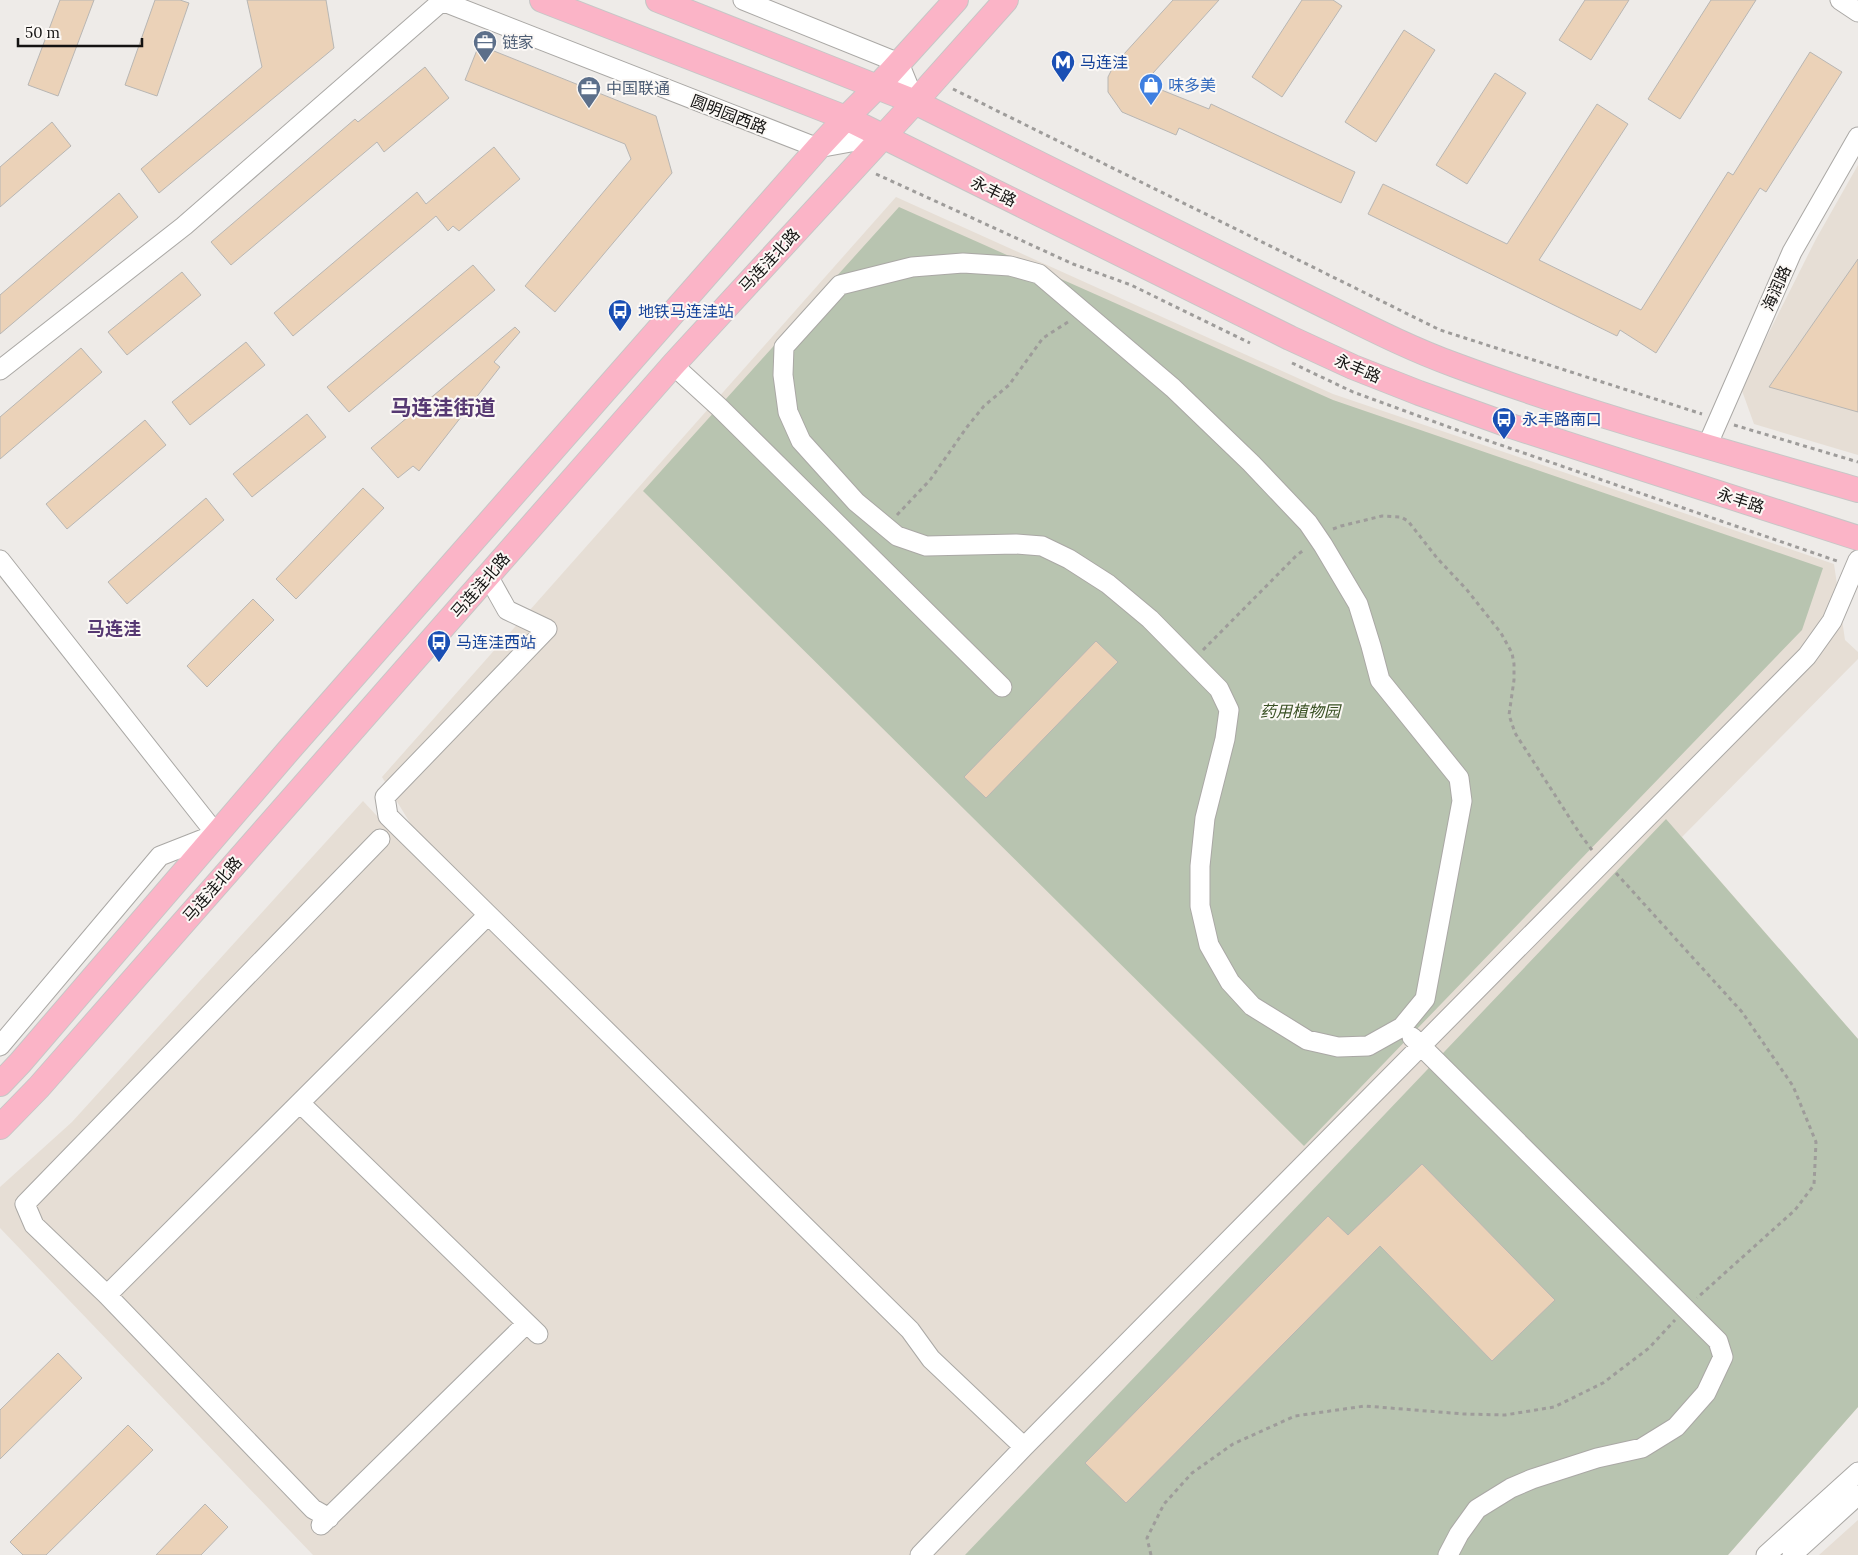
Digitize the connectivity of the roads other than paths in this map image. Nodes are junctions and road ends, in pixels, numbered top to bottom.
1 (440, 0) edge
2 (542, 0) edge
3 (658, 0) edge
4 (743, 0) edge
5 (956, 0) edge
6 (1006, 0) edge
7 (1840, 0) edge
8 (1858, 12) edge
9 (899, 63) junction
10 (878, 86) junction
11 (915, 102) junction
12 (846, 118) junction
13 (884, 136) junction
14 (1858, 137) edge
15 (818, 148) junction
16 (673, 365) junction
17 (0, 370) edge
18 (1707, 446) junction
19 (1858, 490) edge
20 (1858, 538) edge
21 (0, 560) edge
22 (1858, 560) edge
23 (488, 576) junction
24 (1002, 687) dead end
25 (216, 834) junction
26 (380, 839) dead end
27 (488, 915) junction
28 (1402, 1028) junction
29 (0, 1046) edge
30 (1421, 1046) junction
31 (0, 1084) edge
32 (300, 1103) junction
33 (0, 1127) edge
34 (107, 1295) junction
35 (1024, 1447) junction
36 (1858, 1472) edge
37 (1858, 1496) edge
38 (920, 1555) edge
39 (1448, 1555) edge
40 (1766, 1555) edge
41 (1792, 1555) edge

1 - 15 street, 圆明园西路
1 - 17 street
2 - 12 main road
3 - 10 main road
4 - 9 street
5 - 9 main road
6 - 11 main road
7 - 8 street
9 - 10 main road
9 - 11 street
10 - 11 main road
10 - 12 main road, 马连洼北路
11 - 13 main road, 马连洼北路
11 - 18 main road
12 - 13 main road, 永丰路
12 - 15 main road, 马连洼北路
13 - 15 street
13 - 16 main road, 马连洼北路
13 - 20 main road, 永丰路
14 - 18 street, 海润路
15 - 25 main road, 马连洼北路
16 - 23 main road, 马连洼北路
16 - 24 street
18 - 19 main road
21 - 25 street
22 - 30 street
23 - 27 street
23 - 33 main road, 马连洼北路
25 - 29 street, 马连洼北路
25 - 31 main road, 马连洼北路
26 - 34 street
27 - 32 street
27 - 35 street
28 - 28 street
28 - 30 street
30 - 35 street
30 - 39 street
32 - 34 street
32 - 34 street
35 - 38 street
36 - 40 street
37 - 41 street

